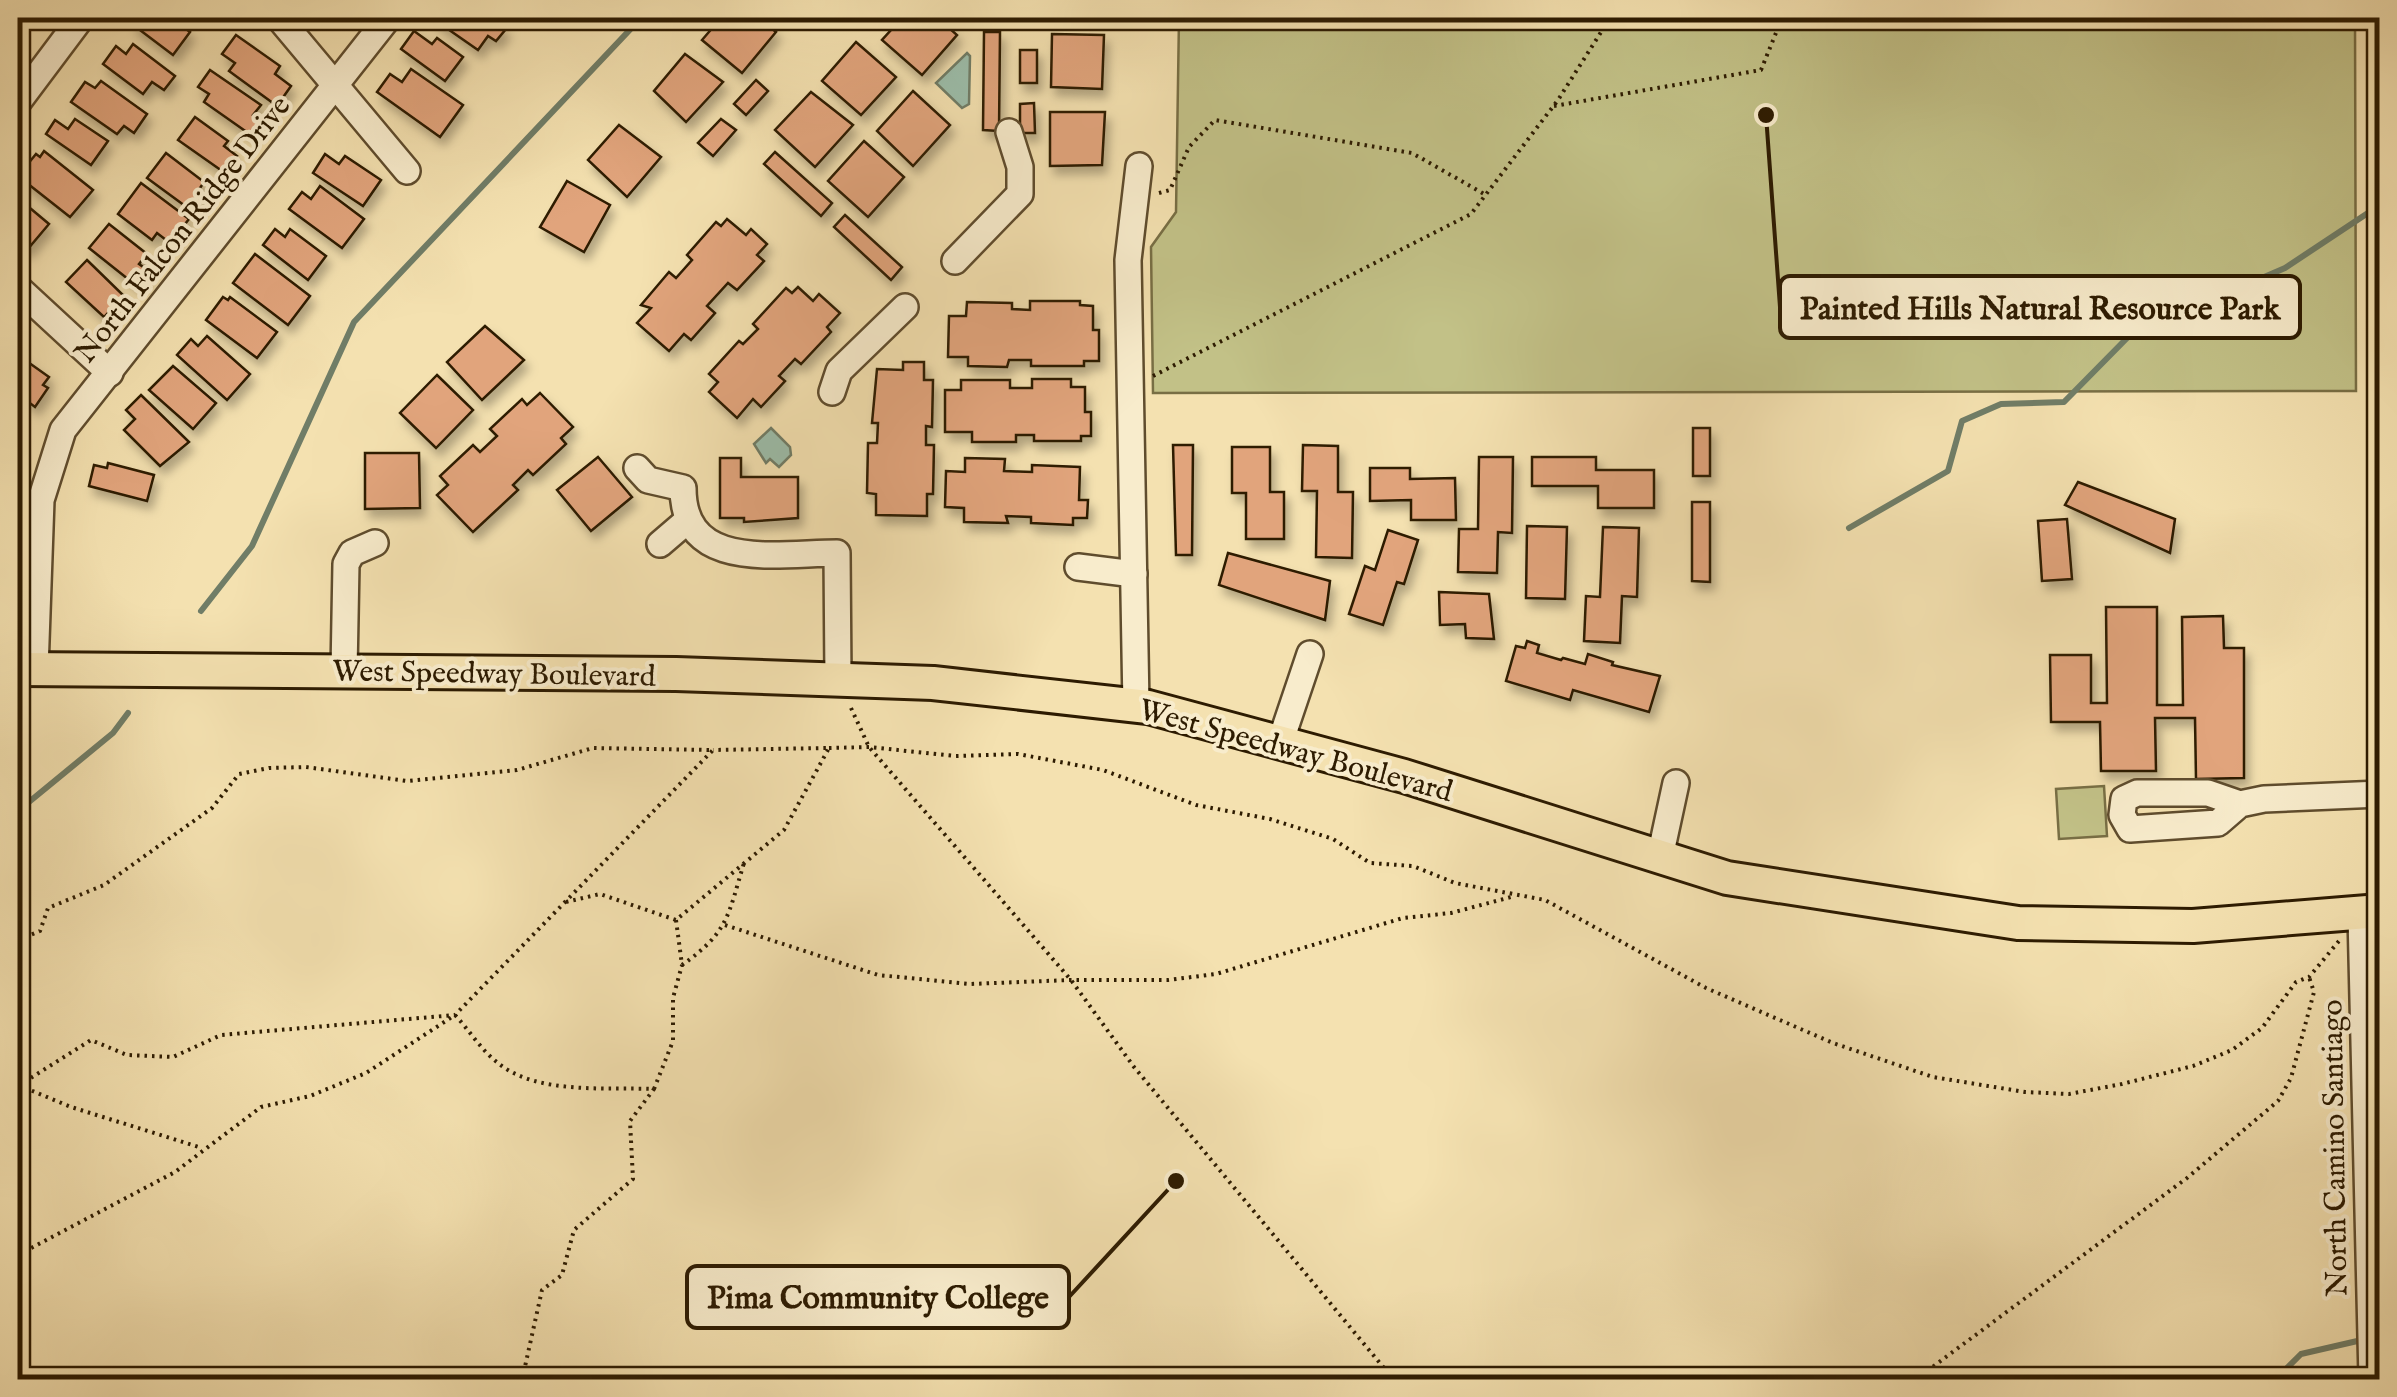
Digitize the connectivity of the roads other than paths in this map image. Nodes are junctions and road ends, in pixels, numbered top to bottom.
1 (81, 18) edge
2 (280, 18) edge
3 (388, 18) edge
4 (336, 86) junction
5 (18, 102) edge
6 (1009, 132) dead end
7 (1138, 166) dead end
8 (407, 171) dead end
9 (954, 260) dead end
10 (18, 288) edge
11 (906, 307) dead end
12 (110, 373) junction
13 (832, 392) dead end
14 (637, 468) dead end
15 (688, 520) junction
16 (376, 544) dead end
17 (660, 544) dead end
18 (1078, 567) dead end
19 (1134, 574) junction
20 (1310, 654) dead end
21 (26, 669) edge
22 (344, 671) junction
23 (838, 680) junction
24 (1136, 706) junction
25 (1280, 743) junction
26 (1676, 782) dead end
27 (2380, 794) edge
28 (2240, 804) dead end
29 (1660, 857) junction
30 (2370, 913) edge
31 (2372, 1380) edge

1 - 5 street
2 - 4 street
3 - 4 street, North Falcon Ridge Drive
4 - 8 street
4 - 12 street, North Falcon Ridge Drive
6 - 9 street
7 - 19 street
10 - 12 street
11 - 13 street
12 - 21 street, North Falcon Ridge Drive
14 - 15 street
15 - 17 street
15 - 23 street
16 - 22 street
18 - 19 street
19 - 24 street
20 - 25 street
21 - 22 main road, West Speedway Boulevard
22 - 23 main road, West Speedway Boulevard
23 - 24 main road, West Speedway Boulevard
24 - 25 main road, West Speedway Boulevard
25 - 29 main road, West Speedway Boulevard
26 - 29 street
27 - 28 street
29 - 30 main road, West Speedway Boulevard
30 - 31 street, North Camino Santiago

